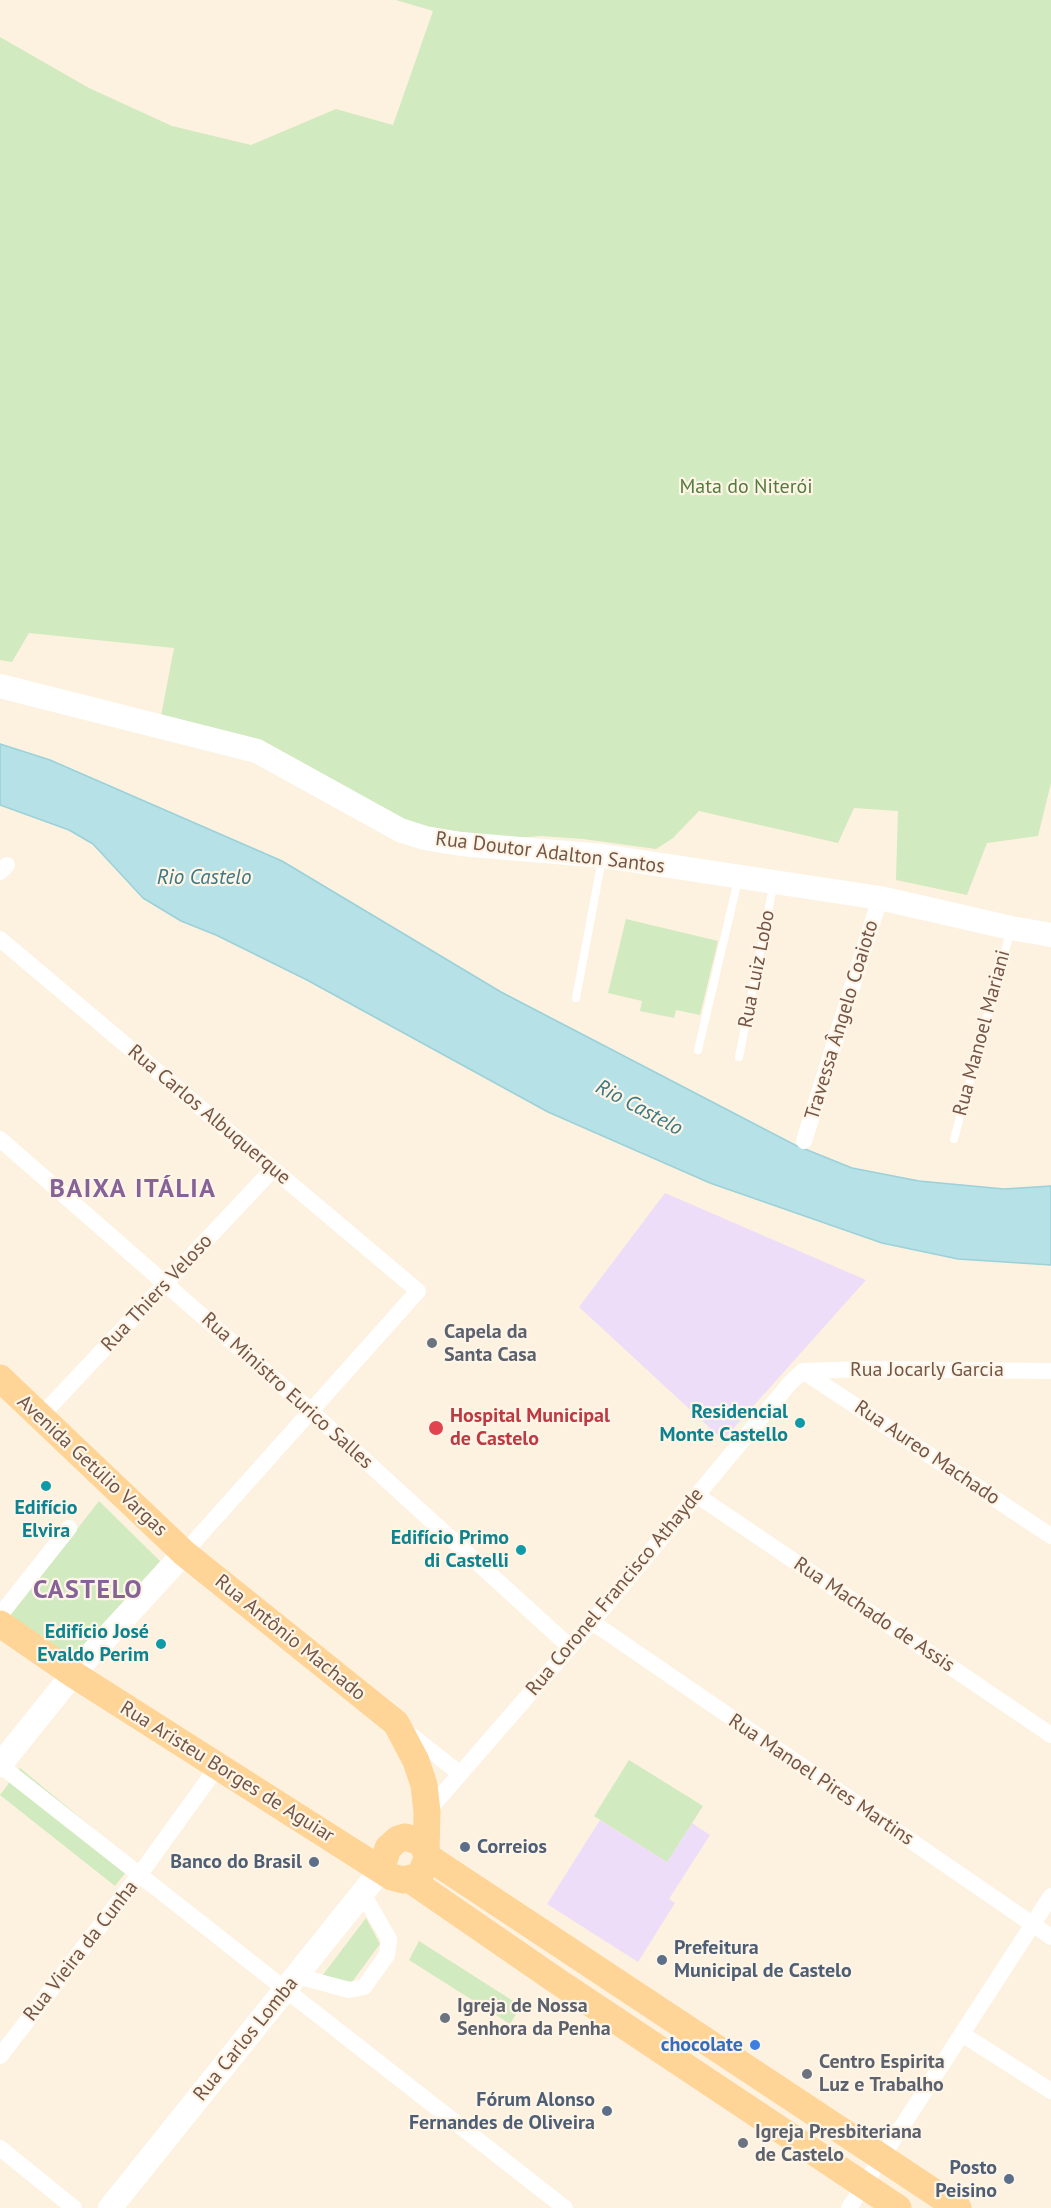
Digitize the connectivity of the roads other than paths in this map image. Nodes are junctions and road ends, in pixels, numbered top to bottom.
1 (0, 686) edge
2 (603, 856) junction
3 (739, 876) junction
4 (775, 882) junction
5 (880, 898) junction
6 (1011, 928) junction
7 (1051, 935) edge
8 (0, 939) edge
9 (576, 998) dead end
10 (698, 1050) dead end
11 (740, 1057) dead end
12 (954, 1138) dead end
13 (0, 1139) edge
14 (804, 1141) dead end
15 (273, 1168) junction
16 (166, 1284) junction
17 (803, 1371) junction
18 (1051, 1371) edge
19 (0, 1378) edge
20 (312, 1412) junction
21 (40, 1417) junction
22 (698, 1496) junction
23 (69, 1528) dead end
24 (1051, 1536) edge
25 (184, 1553) junction
26 (0, 1615) edge
27 (591, 1622) junction
28 (0, 1624) edge
29 (570, 1647) junction
30 (73, 1674) junction
31 (396, 1723) junction
32 (1051, 1735) edge
33 (0, 1765) edge
34 (218, 1766) junction
35 (459, 1773) junction
36 (427, 1812) junction
37 (427, 1854) junction
38 (381, 1870) junction
39 (140, 1874) junction
40 (409, 1879) junction
41 (363, 1894) junction
42 (1051, 1896) edge
43 (1032, 1925) junction
44 (1051, 1937) edge
45 (575, 1953) junction
46 (557, 1981) junction
47 (291, 1983) junction
48 (962, 2034) junction
49 (0, 2056) edge
50 (1051, 2091) edge
51 (0, 2148) edge
52 (882, 2158) junction
53 (864, 2186) junction
54 (74, 2208) edge
55 (110, 2208) edge
56 (566, 2208) edge
57 (849, 2208) edge
58 (898, 2208) edge
59 (958, 2208) edge

1 - 2 main road, Rua Doutor Adalton Santos
2 - 3 main road, Rua Doutor Adalton Santos
2 - 9 lane
3 - 4 main road, Rua Doutor Adalton Santos
3 - 10 lane
4 - 5 main road, Rua Doutor Adalton Santos
4 - 11 lane, Rua Luiz Lobo
5 - 6 main road, Rua Doutor Adalton Santos
5 - 14 street, Travessa Ângelo Coaioto
6 - 7 main road, Rua Doutor Adalton Santos
6 - 12 lane, Rua Manoel Mariani
8 - 15 street, Rua Carlos Albuquerque
13 - 16 street, Rua Ministro Eurico Salles
15 - 16 street, Rua Thiers Veloso
15 - 20 street, Rua Carlos Albuquerque
16 - 20 street, Rua Ministro Eurico Salles
16 - 21 street, Rua Thiers Veloso
17 - 18 street, Rua Jocarly Garcia
17 - 22 street, Rua Coronel Francisco Athayde
17 - 24 street, Rua Aureo Machado
19 - 21 main road, Avenida Getúlio Vargas
20 - 25 street
20 - 29 street, Rua Ministro Eurico Salles
21 - 25 main road, Avenida Getúlio Vargas
22 - 27 street, Rua Coronel Francisco Athayde
22 - 32 street, Rua Machado de Assis
23 - 26 street
25 - 30 main road
25 - 31 main road, Rua Antônio Machado
27 - 29 street, Rua Coronel Francisco Athayde
27 - 43 street, Rua Manoel Pires Martins
28 - 30 main road, Rua Aristeu Borges de Aguiar
29 - 35 street, Rua Coronel Francisco Athayde
30 - 33 main road
30 - 34 main road, Rua Aristeu Borges de Aguiar
31 - 35 street, Rua Antônio Machado
31 - 36 main road, Rua Antônio Machado
33 - 39 street
34 - 38 main road, Rua Aristeu Borges de Aguiar
34 - 39 street, Rua Vieira da Cunha
35 - 36 street, Rua Coronel Francisco Athayde
36 - 37 main road, Rua Antônio Machado
37 - 38 main road
37 - 40 main road
37 - 45 main road
38 - 40 main road
38 - 41 main road, Rua Carlos Lomba
39 - 47 street
39 - 49 street, Rua Vieira da Cunha
40 - 46 main road
41 - 47 main road, Rua Carlos Lomba
41 - 47 street
42 - 43 street
43 - 44 street, Rua Manoel Pires Martins
43 - 48 street
45 - 46 main road
45 - 52 main road
46 - 53 main road
47 - 55 main road, Rua Carlos Lomba
47 - 56 street
48 - 50 street
48 - 52 street
51 - 54 street
52 - 53 street
52 - 59 main road
53 - 57 street
53 - 58 main road

